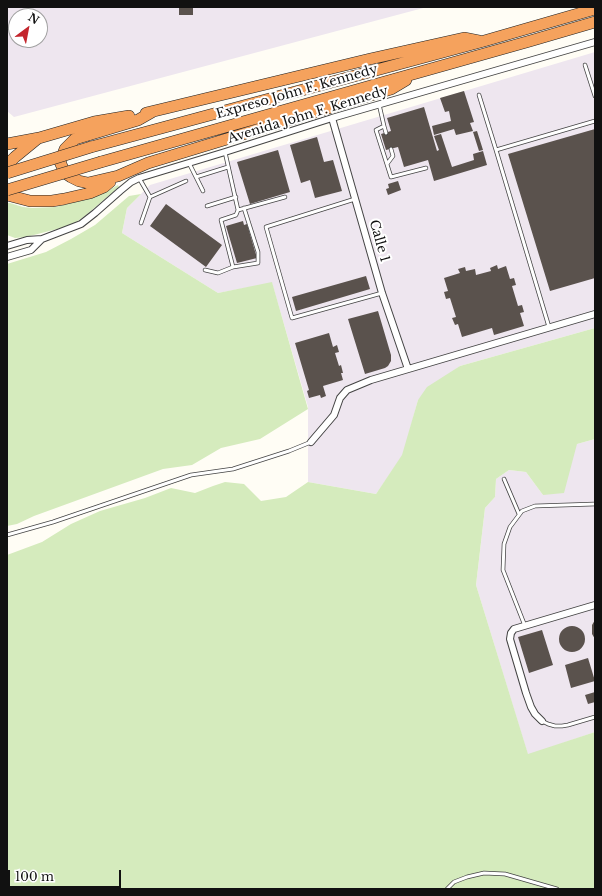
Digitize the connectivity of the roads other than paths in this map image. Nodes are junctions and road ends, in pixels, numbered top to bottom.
1 (595, 9) edge
2 (595, 22) edge
3 (484, 41) junction
4 (595, 42) edge
5 (585, 65) dead end
6 (416, 74) junction
7 (479, 95) dead end
8 (595, 96) edge
9 (379, 104) junction
10 (152, 112) junction
11 (332, 118) junction
12 (595, 121) edge
13 (384, 126) junction
14 (386, 132) dead end
15 (39, 138) junction
16 (7, 144) edge
17 (391, 149) dead end
18 (496, 150) junction
19 (225, 152) junction
20 (189, 163) junction
21 (387, 164) junction
22 (7, 165) edge
23 (228, 167) junction
24 (426, 168) dead end
25 (7, 173) edge
26 (118, 176) junction
27 (196, 177) junction
28 (139, 178) junction
29 (186, 181) dead end
30 (7, 190) edge
31 (203, 190) dead end
32 (7, 195) edge
33 (150, 197) junction
34 (236, 197) junction
35 (285, 197) dead end
36 (356, 199) junction
37 (207, 206) dead end
38 (244, 208) junction
39 (238, 210) junction
40 (142, 222) dead end
41 (42, 239) junction
42 (27, 240) junction
43 (7, 241) edge
44 (7, 246) edge
45 (7, 252) edge
46 (24, 252) junction
47 (7, 257) edge
48 (233, 267) junction
49 (205, 270) dead end
50 (382, 294) junction
51 (595, 314) edge
52 (549, 327) junction
53 (408, 369) junction
54 (310, 442) joint
55 (504, 479) dead end
56 (595, 504) edge
57 (519, 514) junction
58 (7, 535) edge
59 (595, 605) edge
60 (525, 626) junction
61 (595, 717) edge
62 (542, 721) joint
63 (447, 889) edge
64 (557, 889) edge

1 - 3 highway, Expreso John F. Kennedy
2 - 6 highway, Expreso John F. Kennedy
3 - 10 highway
3 - 25 highway, Expreso John F. Kennedy, bridge
4 - 9 street, Avenida John F. Kennedy
5 - 8 lane
6 - 26 highway
6 - 30 highway, Expreso John F. Kennedy, bridge
7 - 18 lane
9 - 11 street, Avenida John F. Kennedy
9 - 13 lane
10 - 15 highway
10 - 26 highway
11 - 19 street, Avenida John F. Kennedy
11 - 36 street, Calle 1
12 - 18 lane
13 - 14 lane
13 - 21 lane
15 - 16 highway
15 - 22 highway
17 - 21 lane
18 - 52 lane
19 - 20 street, Avenida John F. Kennedy
19 - 23 lane
20 - 27 lane
20 - 28 street, Avenida John F. Kennedy
21 - 24 lane
23 - 27 lane
23 - 34 lane
26 - 32 highway
27 - 31 lane
28 - 33 lane
28 - 41 street, Avenida John F. Kennedy
29 - 33 lane
33 - 40 lane
34 - 37 lane
34 - 39 lane
35 - 38 lane
36 - 50 street, Calle 1
36 - 50 lane
38 - 39 lane
38 - 48 lane
39 - 48 lane
41 - 42 street, Avenida John F. Kennedy
41 - 46 street, Avenida John F. Kennedy
42 - 43 street
42 - 44 street, Avenida John F. Kennedy
45 - 46 street
46 - 47 street, Avenida John F. Kennedy
48 - 49 lane
50 - 53 street, Calle 1
51 - 52 street
52 - 53 street
53 - 54 street
54 - 58 lane
55 - 57 lane
56 - 57 lane
57 - 60 lane
59 - 60 street
60 - 62 street
61 - 62 lane
63 - 64 lane

